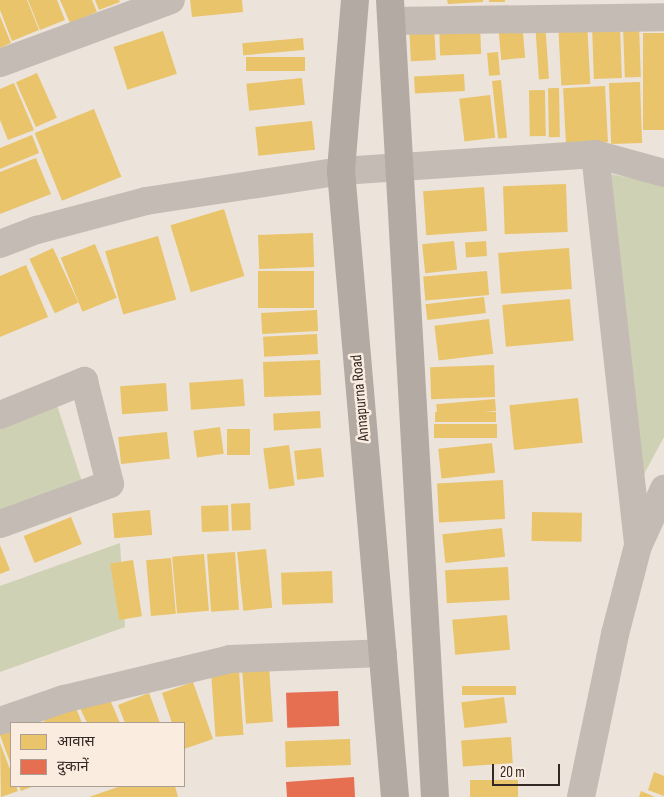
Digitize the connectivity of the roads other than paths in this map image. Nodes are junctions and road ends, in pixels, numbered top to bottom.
1 (171, 0) edge
2 (355, 0) edge
3 (572, 8) edge
4 (391, 10) edge
5 (664, 16) edge
6 (0, 63) edge
7 (595, 154) junction
8 (397, 167) junction
9 (341, 171) junction
10 (664, 173) edge
11 (0, 244) edge
12 (0, 415) edge
13 (664, 489) edge
14 (0, 524) edge
15 (638, 546) junction
16 (383, 653) junction
17 (0, 721) edge
18 (395, 797) edge
19 (435, 797) edge
20 (581, 797) edge

1 - 6 street
2 - 9 main road, Annapurna Road
3 - 4 street
3 - 5 street
4 - 8 main road
7 - 8 street
7 - 10 street
7 - 15 street
8 - 9 street
8 - 19 main road
9 - 11 street
9 - 16 main road, Annapurna Road
12 - 14 street
13 - 15 street
15 - 20 street
16 - 17 street
16 - 18 main road, Annapurna Road

